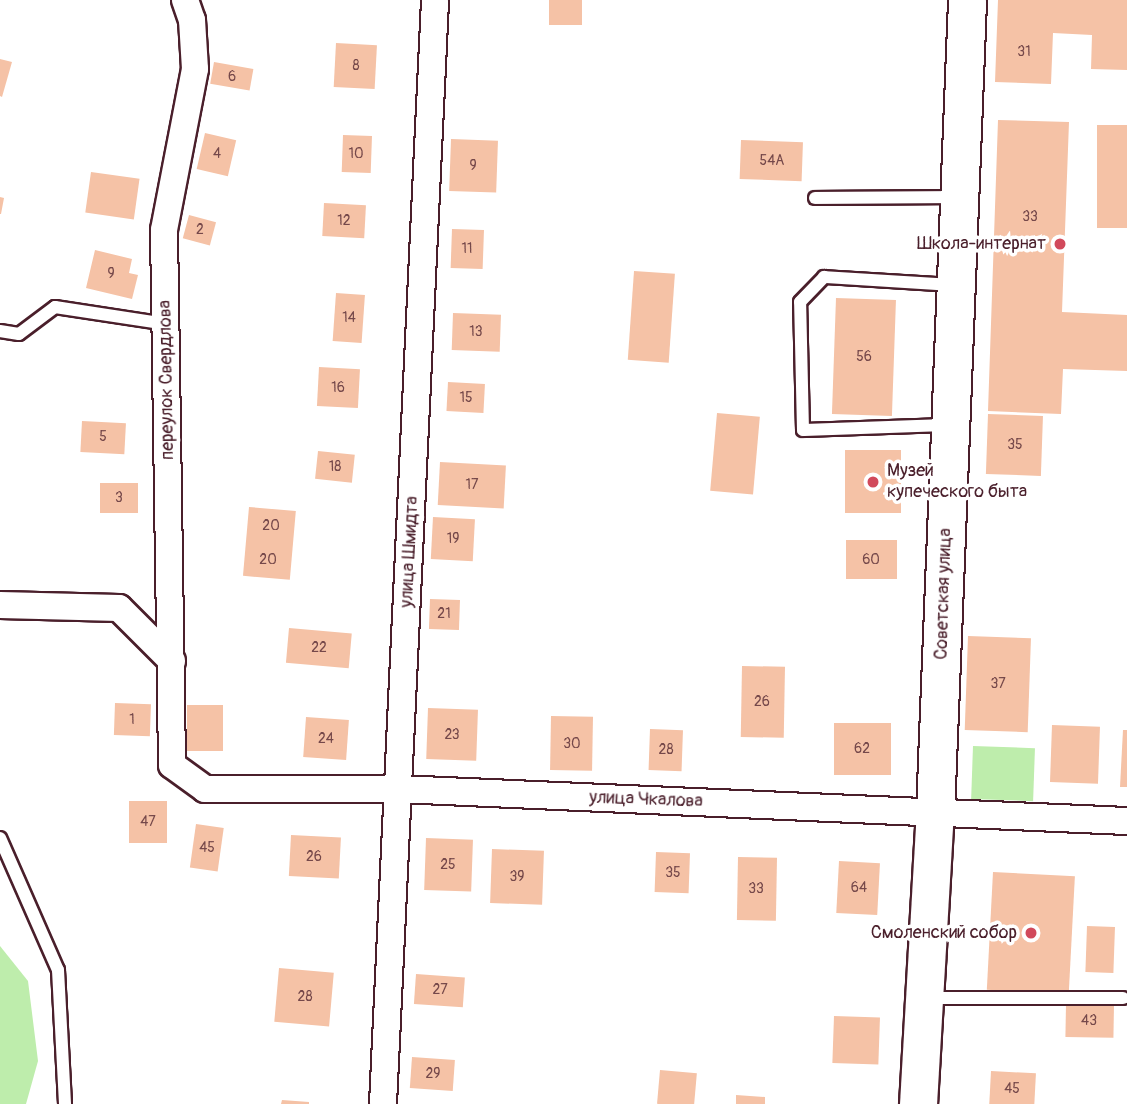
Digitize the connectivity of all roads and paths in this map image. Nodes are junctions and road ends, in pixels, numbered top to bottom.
1 (184, 0) edge
2 (435, 0) edge
3 (967, 0) edge
4 (959, 197) junction
5 (815, 198) dead end
6 (956, 286) junction
7 (166, 324) junction
8 (0, 331) edge
9 (950, 425) junction
10 (0, 605) edge
11 (172, 661) junction
12 (172, 765) joint
13 (399, 789) junction
14 (935, 812) junction
15 (1127, 821) edge
16 (0, 838) edge
17 (925, 998) junction
18 (1123, 998) dead end
19 (65, 1104) edge
20 (383, 1104) edge
21 (918, 1104) edge

1 - 7 street, переулок Свердлова
2 - 13 street, улица Шмидта
3 - 4 street, Советская улица
4 - 5 lane
4 - 6 street, Советская улица
6 - 9 street, Советская улица
6 - 9 lane
7 - 8 lane
7 - 11 street, переулок Свердлова
9 - 14 street, Советская улица
10 - 11 street
11 - 12 street, переулок Свердлова
12 - 13 street, улица Чкалова
13 - 14 street, улица Чкалова
13 - 20 street, улица Шмидта
14 - 15 street, улица Чкалова
14 - 17 street, Советская улица
16 - 19 lane
17 - 18 lane
17 - 21 street, Советская улица

